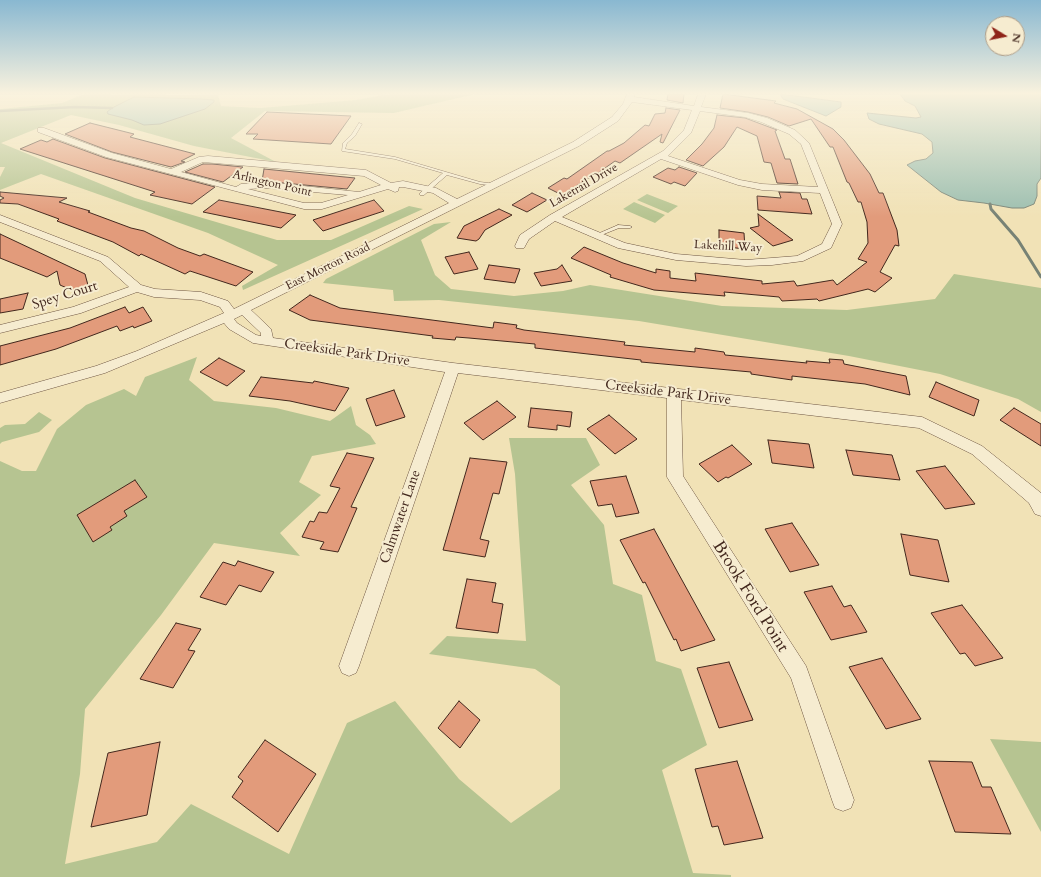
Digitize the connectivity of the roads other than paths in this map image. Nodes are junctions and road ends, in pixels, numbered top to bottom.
1 (54, 135) edge
2 (354, 135) edge
3 (591, 135) edge
4 (683, 135) edge
5 (795, 135) edge
6 (660, 156) junction
7 (172, 172) junction
8 (446, 173) junction
9 (496, 185) junction
10 (389, 186) junction
11 (230, 188) junction
12 (823, 190) junction
13 (425, 191) junction
14 (364, 193) junction
15 (456, 204) junction
16 (554, 217) junction
17 (0, 218) edge
18 (630, 227) dead end
19 (597, 235) junction
20 (520, 246) dead end
21 (137, 288) junction
22 (243, 309) junction
23 (229, 316) junction
24 (0, 329) edge
25 (268, 340) junction
26 (453, 368) junction
27 (674, 393) junction
28 (0, 398) edge
29 (1041, 510) edge
30 (349, 666) dead end
31 (843, 800) dead end

1 - 7 street, Arlington Point
2 - 8 lane
3 - 9 street, East Morton Road
4 - 6 street, Laketrail Drive
5 - 12 street, Lakehill Way
6 - 12 street
6 - 16 street, Laketrail Drive
7 - 10 street, Arlington Point
7 - 11 street, Arlington Point
8 - 9 lane
8 - 13 lane
9 - 15 street, East Morton Road
10 - 13 street, Arlington Point
10 - 14 street, Arlington Point
11 - 14 street
11 - 14 street, Arlington Point
12 - 19 street, Lakehill Way
13 - 15 street, Arlington Point
15 - 22 street, East Morton Road
16 - 19 street, Lakehill Way
16 - 20 street, Laketrail Drive
17 - 21 street, Creekside Park Drive
18 - 19 lane
21 - 23 street, Creekside Park Drive
21 - 24 street, Spey Court
22 - 23 street, East Morton Road
22 - 25 street, Creekside Park Drive
23 - 25 street, Creekside Park Drive
23 - 28 street, East Morton Road
25 - 26 street, Creekside Park Drive
26 - 27 street, Creekside Park Drive
26 - 30 street, Calmwater Lane
27 - 29 street, Creekside Park Drive
27 - 31 street, Brook Ford Point

